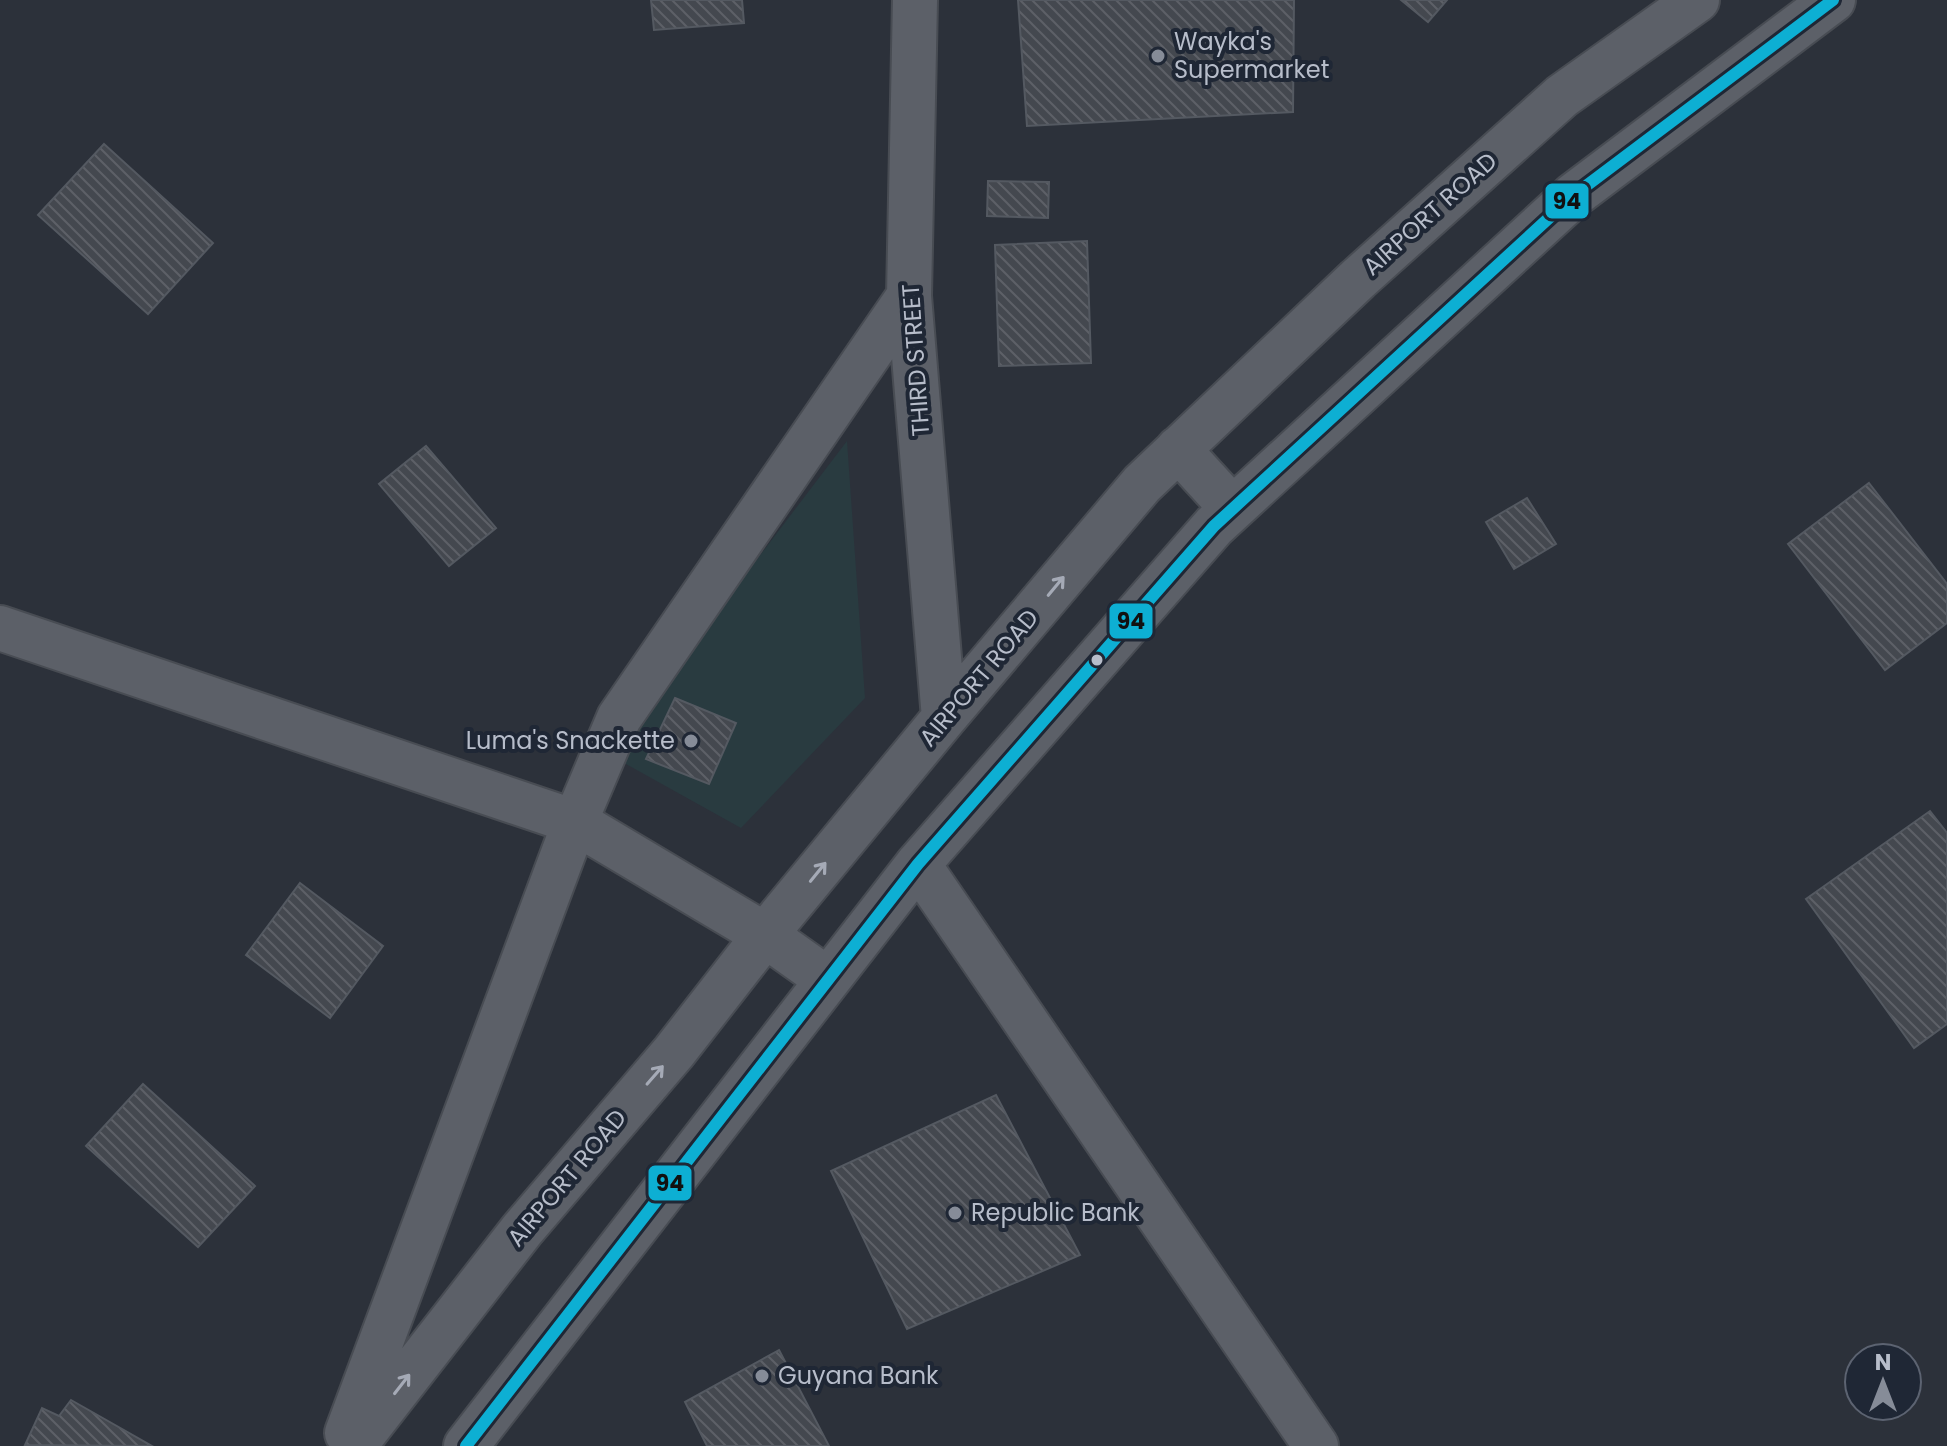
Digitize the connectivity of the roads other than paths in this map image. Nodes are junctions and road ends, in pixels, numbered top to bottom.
1 (915, 0) edge
2 (1697, 0) edge
3 (1833, 0) edge
4 (909, 296) junction
5 (1178, 449) junction
6 (1232, 508) junction
7 (0, 628) edge
8 (944, 718) junction
9 (575, 822) junction
10 (918, 864) junction
11 (765, 935) junction
12 (827, 979) junction
13 (342, 1446) edge
14 (354, 1446) edge
15 (466, 1446) edge
16 (1316, 1446) edge

1 - 4 street, THIRD STREET
2 - 5 street, AIRPORT ROAD
3 - 6 street
4 - 8 street, THIRD STREET
4 - 9 street
5 - 6 street
8 -> 5 street, AIRPORT ROAD
6 - 10 street
7 - 9 street
11 -> 8 street, AIRPORT ROAD
9 - 11 street
9 - 13 street
10 - 12 street
10 - 16 street
11 - 12 street
14 -> 11 street, AIRPORT ROAD
12 - 15 street

